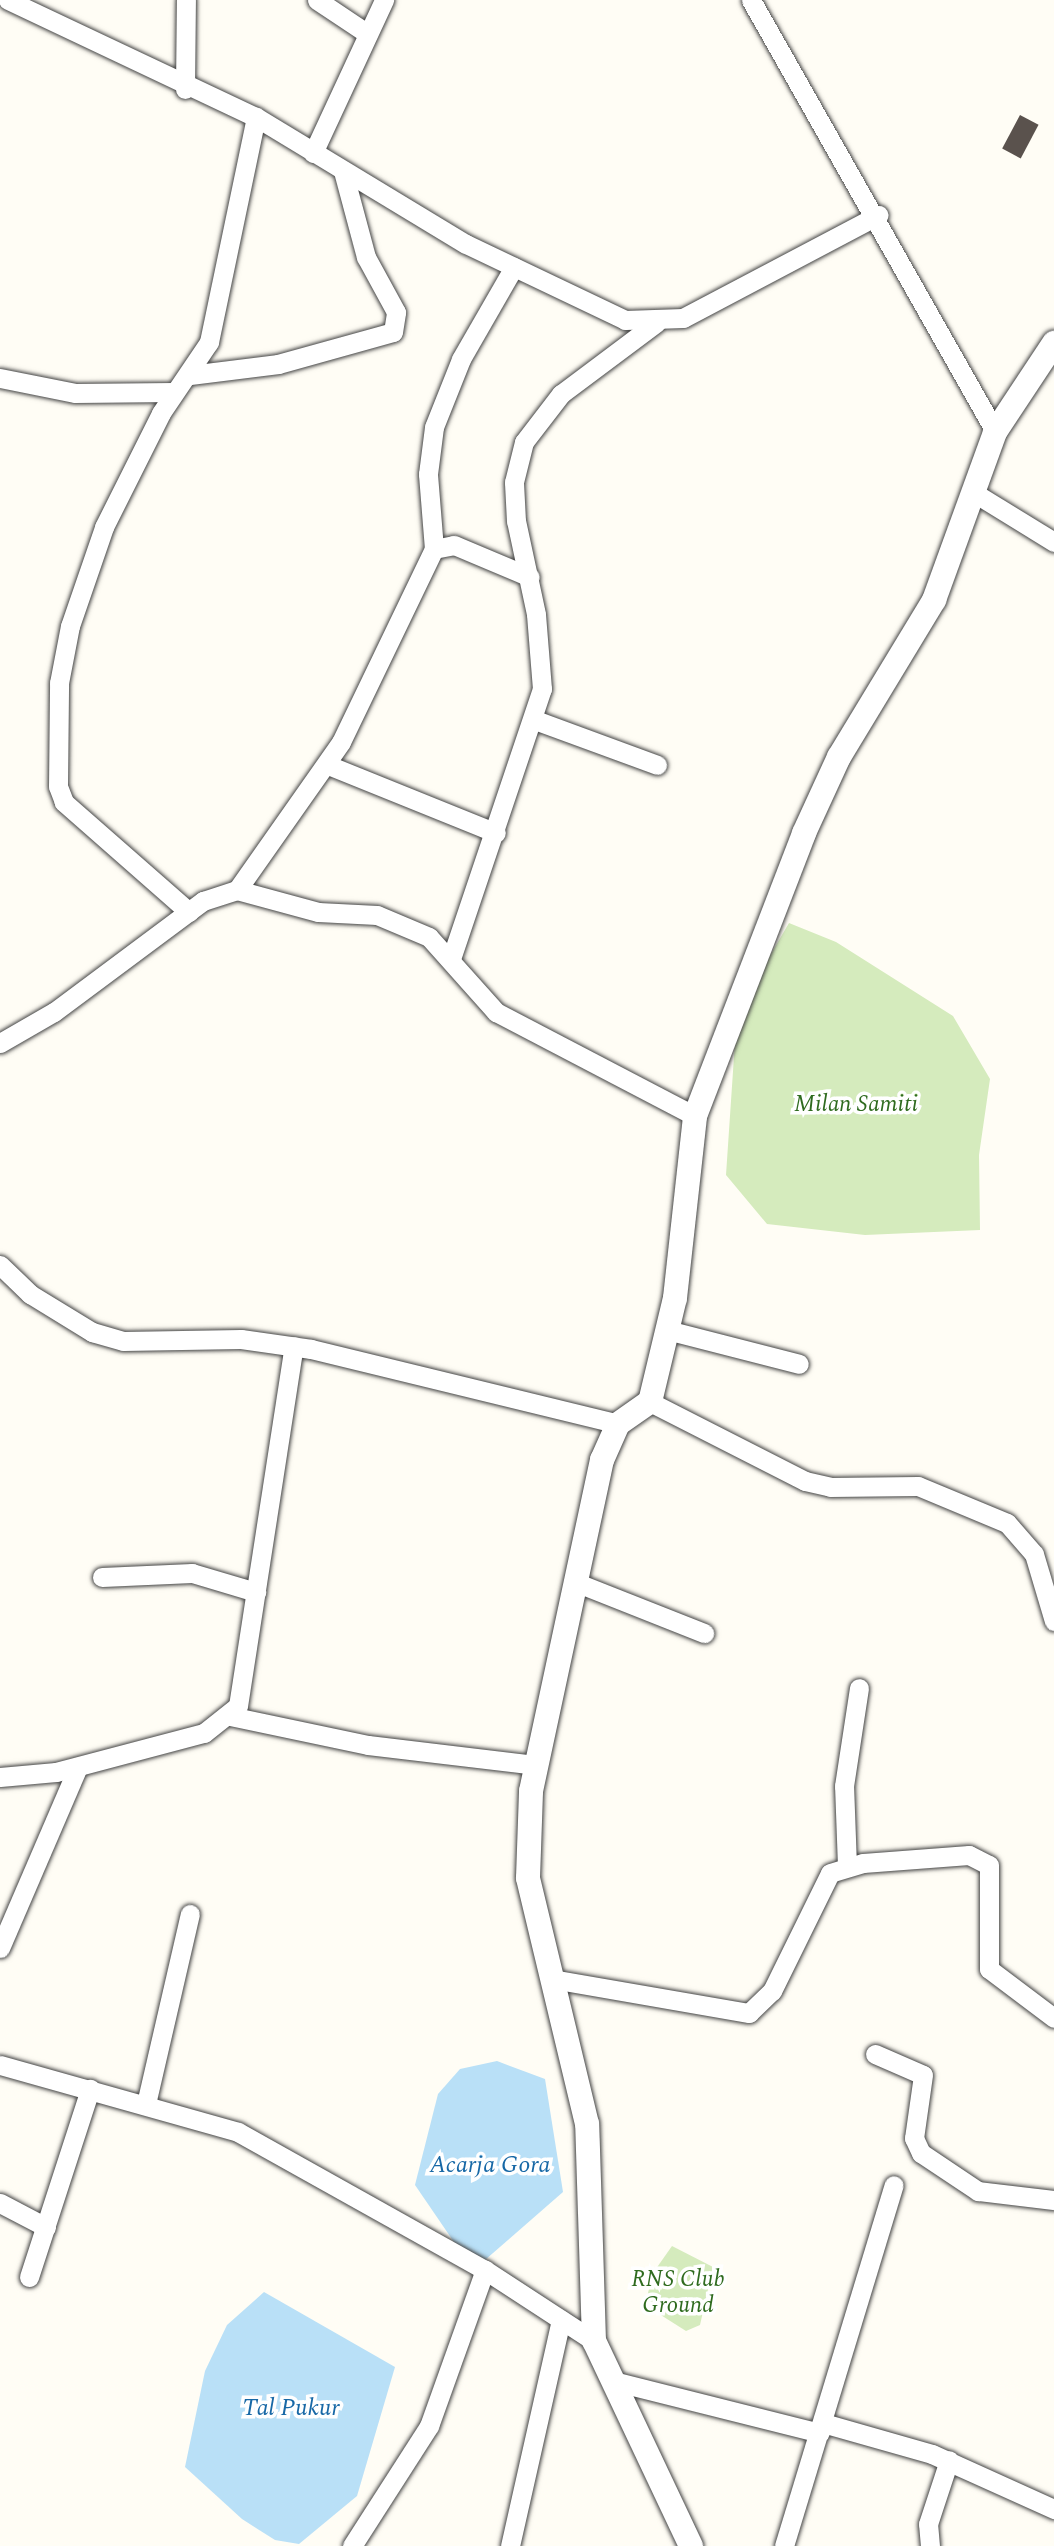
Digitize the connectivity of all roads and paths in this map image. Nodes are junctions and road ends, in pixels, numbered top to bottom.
1 (8, 0) edge
2 (186, 0) edge
3 (317, 0) edge
4 (384, 0) edge
5 (751, 0) edge
6 (368, 34) junction
7 (185, 89) junction
8 (256, 117) junction
9 (313, 153) junction
10 (343, 171) junction
11 (878, 215) junction
12 (514, 267) junction
13 (656, 323) junction
14 (1054, 343) edge
15 (190, 374) junction
16 (0, 377) edge
17 (174, 392) junction
18 (995, 432) junction
19 (976, 494) junction
20 (1054, 542) edge
21 (434, 549) junction
22 (530, 577) junction
23 (535, 720) junction
24 (328, 765) junction
25 (657, 765) dead end
26 (496, 833) junction
27 (237, 890) junction
28 (189, 912) junction
29 (452, 956) junction
30 (0, 1043) edge
31 (695, 1116) junction
32 (0, 1265) edge
33 (667, 1331) junction
34 (294, 1346) junction
35 (799, 1364) dead end
36 (650, 1402) junction
37 (618, 1424) junction
38 (102, 1577) dead end
39 (575, 1581) junction
40 (256, 1592) junction
41 (1054, 1621) edge
42 (704, 1633) dead end
43 (859, 1688) dead end
44 (230, 1716) junction
45 (535, 1765) junction
46 (78, 1767) junction
47 (0, 1777) edge
48 (847, 1866) junction
49 (190, 1914) dead end
50 (0, 1948) edge
51 (552, 1979) junction
52 (1054, 2018) edge
53 (875, 2054) dead end
54 (0, 2065) edge
55 (90, 2089) junction
56 (146, 2104) junction
57 (894, 2185) dead end
58 (1054, 2200) edge
59 (0, 2203) edge
60 (46, 2227) junction
61 (485, 2270) junction
62 (29, 2277) dead end
63 (561, 2320) junction
64 (594, 2341) junction
65 (612, 2381) junction
66 (822, 2428) junction
67 (949, 2460) junction
68 (1054, 2509) edge
69 (352, 2546) edge
70 (510, 2546) edge
71 (691, 2546) edge
72 (783, 2546) edge
73 (930, 2546) edge

1 - 7 street
2 - 7 street
3 - 6 street
4 - 6 street
5 - 11 street
6 - 9 street
7 - 8 street
8 - 9 street
8 - 15 street
9 - 10 street
10 - 12 street
10 - 15 street
11 - 13 street
11 - 18 street
12 - 13 street
12 - 21 street
13 - 22 street
14 - 18 street
15 - 17 street
16 - 17 street
17 - 28 street
18 - 19 street
19 - 20 street
19 - 31 street
21 - 22 street
21 - 24 street
22 - 23 street
23 - 25 street
23 - 26 street
24 - 26 street
24 - 27 street
26 - 29 street
27 - 28 street
27 - 29 street
28 - 30 street
29 - 31 street
31 - 33 street
32 - 34 street
33 - 35 street
33 - 36 street
34 - 37 street
34 - 40 street
36 - 37 street
36 - 41 street
37 - 39 street
38 - 40 street
39 - 42 street
39 - 45 street
40 - 44 street
43 - 48 street
44 - 45 street
44 - 46 street
45 - 51 street
46 - 47 street
46 - 50 street
48 - 51 street
48 - 52 street
49 - 56 street
51 - 64 street
53 - 58 street
54 - 55 street
55 - 56 street
55 - 60 street
56 - 61 street
57 - 66 street
59 - 60 street
60 - 62 street
61 - 63 street
61 - 69 street
63 - 64 street
63 - 70 street
64 - 65 street
65 - 66 street
65 - 71 street
66 - 67 street
66 - 72 street
67 - 68 street
67 - 73 street

